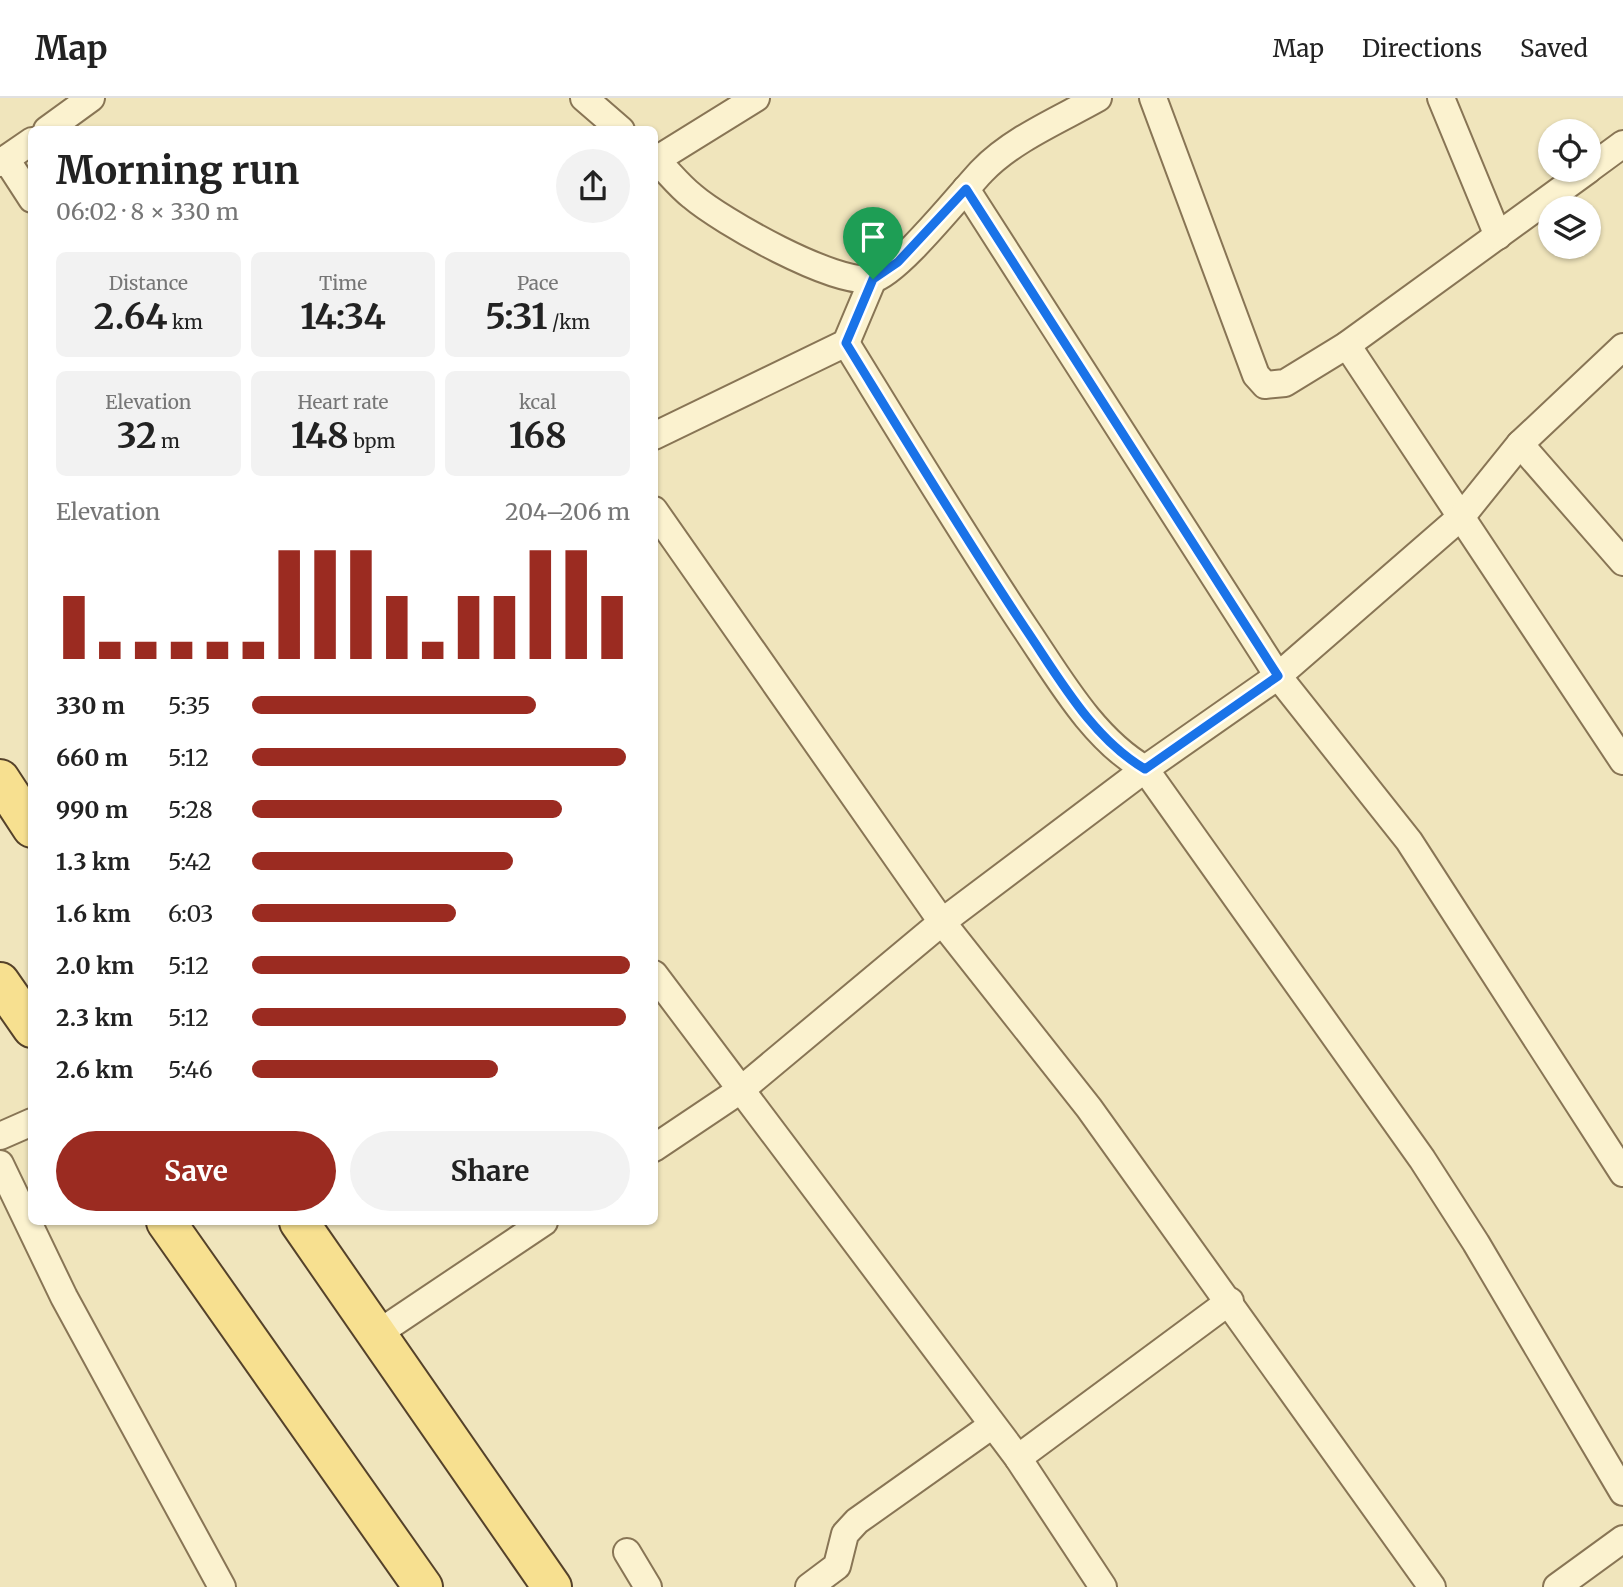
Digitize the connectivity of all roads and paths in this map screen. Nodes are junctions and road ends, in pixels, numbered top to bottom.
1 (584, 98) edge
2 (756, 98) edge
3 (1098, 98) edge
4 (1153, 98) edge
5 (1441, 98) edge
6 (78, 102) edge
7 (51, 126) edge
8 (616, 126) edge
9 (28, 144) edge
10 (1623, 144) edge
11 (658, 157) edge
12 (3, 161) edge
13 (1601, 161) edge
14 (658, 162) edge
15 (1572, 182) edge
16 (966, 189) junction
17 (28, 195) edge
18 (1498, 236) junction
19 (873, 279) junction
20 (846, 343) junction
21 (1348, 345) junction
22 (1623, 347) edge
23 (658, 434) edge
24 (1520, 444) junction
25 (658, 516) edge
26 (1462, 516) junction
27 (1623, 562) edge
28 (1278, 676) junction
29 (1623, 761) edge
30 (1145, 769) junction
31 (0, 779) edge
32 (28, 822) edge
33 (942, 922) junction
34 (658, 979) edge
35 (0, 982) edge
36 (28, 1022) edge
37 (742, 1089) junction
38 (28, 1124) edge
39 (0, 1136) edge
40 (658, 1145) edge
41 (0, 1164) edge
42 (1623, 1173) edge
43 (28, 1222) edge
44 (29, 1225) edge
45 (168, 1225) edge
46 (301, 1225) edge
47 (540, 1225) edge
48 (1230, 1301) junction
49 (377, 1334) junction
50 (992, 1426) junction
51 (1018, 1458) junction
52 (1623, 1492) edge
53 (1623, 1539) edge
54 (627, 1552) dead end
55 (222, 1587) edge
56 (423, 1587) edge
57 (552, 1587) edge
58 (648, 1587) edge
59 (809, 1587) edge
60 (1104, 1587) edge
61 (1432, 1587) edge
62 (1557, 1587) edge

1 - 8 street
2 - 11 street
3 - 16 street
4 - 21 street
5 - 18 street
6 - 7 street
9 - 12 street
10 - 13 street
12 - 17 street
14 - 19 street
15 - 18 street
16 - 19 street
16 - 28 street
18 - 21 street
19 - 20 street
20 - 23 street
20 - 30 street
21 - 26 street
22 - 24 street
24 - 26 street
24 - 27 street
25 - 33 street
26 - 28 street
26 - 29 street
28 - 30 street
28 - 42 street
30 - 33 street
30 - 52 street
31 - 32 main road
33 - 37 street
33 - 48 street
34 - 37 street
35 - 36 main road
37 - 40 street
37 - 50 street
38 - 39 street
41 - 43 street
44 - 55 street
45 - 56 main road
46 - 49 main road
47 - 49 street
48 - 51 street
48 - 61 street
49 - 57 main road
50 - 51 street
50 - 59 street
51 - 60 street
53 - 62 street
54 - 58 street

